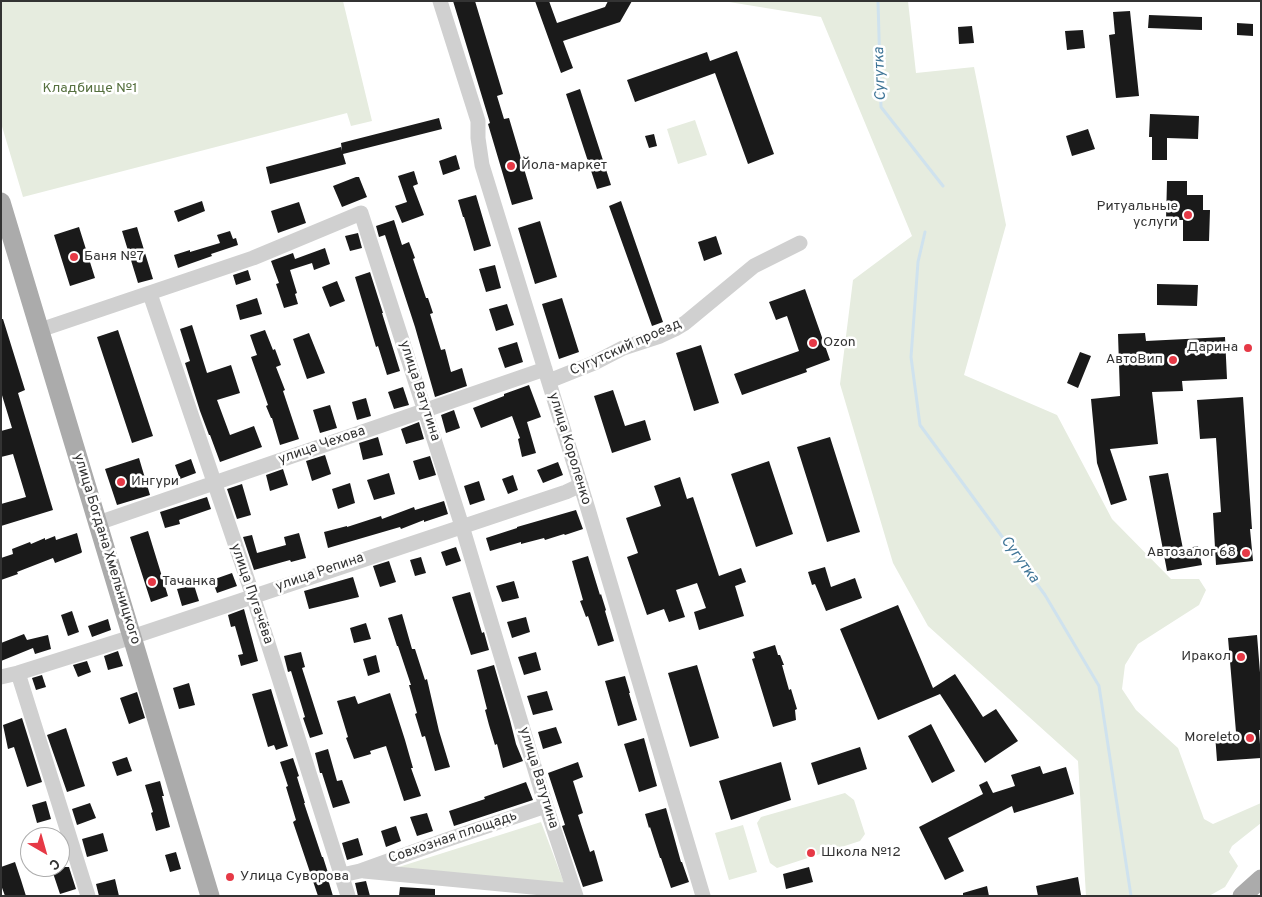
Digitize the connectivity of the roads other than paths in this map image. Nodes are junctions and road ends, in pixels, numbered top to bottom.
1 (440, 1) edge
2 (1, 202) edge
3 (800, 244) dead end
4 (150, 294) junction
5 (40, 330) junction
6 (547, 375) junction
7 (425, 410) junction
8 (214, 484) junction
9 (581, 485) junction
10 (98, 524) junction
11 (462, 526) junction
12 (253, 596) junction
13 (132, 637) junction
14 (18, 673) junction
15 (1, 677) edge
16 (546, 806) junction
17 (360, 871) junction
18 (342, 875) junction
19 (1261, 879) edge
20 (575, 893) edge
21 (88, 896) edge
22 (210, 896) edge
23 (348, 896) edge
24 (702, 896) edge
25 (1242, 896) edge

1 - 6 street, улица Короленко
2 - 5 main road, улица Богдана Хмельницкого
3 - 6 street, Сугутский проезд
4 - 5 street, улица Ватутина
4 - 7 street, улица Ватутина
4 - 8 street, улица Пугачёва
5 - 10 main road, улица Богдана Хмельницкого
6 - 7 street, улица Чехова
6 - 9 street, улица Короленко
7 - 8 street, улица Чехова
7 - 11 street, улица Ватутина
8 - 10 street, улица Чехова
8 - 12 street, улица Пугачёва
9 - 11 street, улица Репина
9 - 24 street, улица Короленко
10 - 13 main road, улица Богдана Хмельницкого
11 - 12 street, улица Репина
11 - 16 street, улица Ватутина
12 - 13 street, улица Репина
12 - 18 street, улица Пугачёва
13 - 14 street, улица Репина
13 - 22 main road, улица Богдана Хмельницкого
14 - 15 street, улица Репина
14 - 21 street
16 - 17 street, Совхозная площадь
16 - 20 street, улица Ватутина
17 - 18 street, Совхозная площадь
17 - 20 street, Совхозная площадь
18 - 23 street, улица Пугачёва
19 - 25 main road

